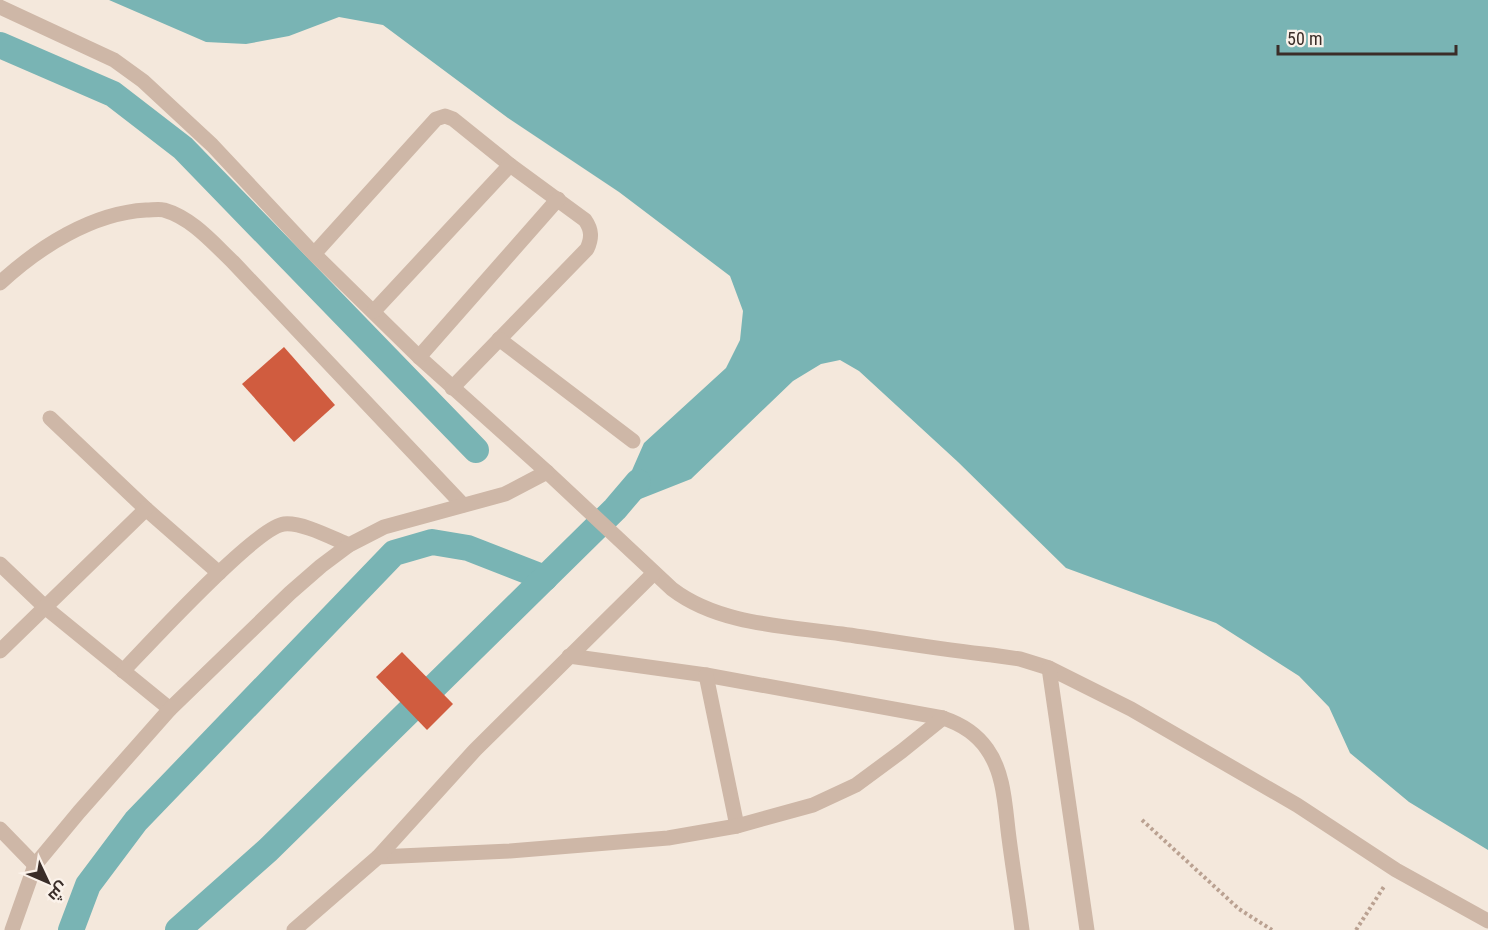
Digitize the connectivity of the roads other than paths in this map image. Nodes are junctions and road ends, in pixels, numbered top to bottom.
1 (0, 7) edge
2 (510, 165) junction
3 (558, 199) junction
4 (314, 254) junction
5 (0, 283) edge
6 (374, 311) junction
7 (499, 339) junction
8 (419, 357) junction
9 (452, 388) junction
10 (50, 418) dead end
11 (633, 441) dead end
12 (547, 472) junction
13 (463, 505) junction
14 (146, 509) junction
15 (349, 545) junction
16 (0, 564) edge
17 (648, 568) junction
18 (219, 573) junction
19 (46, 608) junction
20 (0, 651) edge
21 (569, 656) junction
22 (1049, 668) junction
23 (123, 671) junction
24 (706, 675) junction
25 (170, 709) junction
26 (943, 718) junction
27 (737, 826) junction
28 (0, 829) edge
29 (378, 857) junction
30 (35, 866) junction
31 (1488, 921) edge
32 (12, 930) edge
33 (294, 930) edge
34 (1022, 930) edge
35 (1087, 930) edge

1 - 4 street
2 - 3 street
2 - 4 street
2 - 6 street
3 - 7 street
3 - 8 street
4 - 6 street
5 - 13 street
6 - 8 street
7 - 9 street
7 - 11 street
8 - 9 street
9 - 12 street
10 - 14 street
12 - 13 street
12 - 17 street
13 - 15 street
14 - 18 street
14 - 19 street
15 - 18 street
15 - 25 street
16 - 19 street
17 - 21 street
17 - 22 street
18 - 23 street
19 - 20 street
19 - 23 street
21 - 24 street
21 - 29 street
22 - 31 street
22 - 35 street
23 - 25 street
24 - 26 street
24 - 27 street
25 - 30 street
26 - 27 street
26 - 34 street
27 - 29 street
28 - 30 street
29 - 33 street
30 - 32 street

